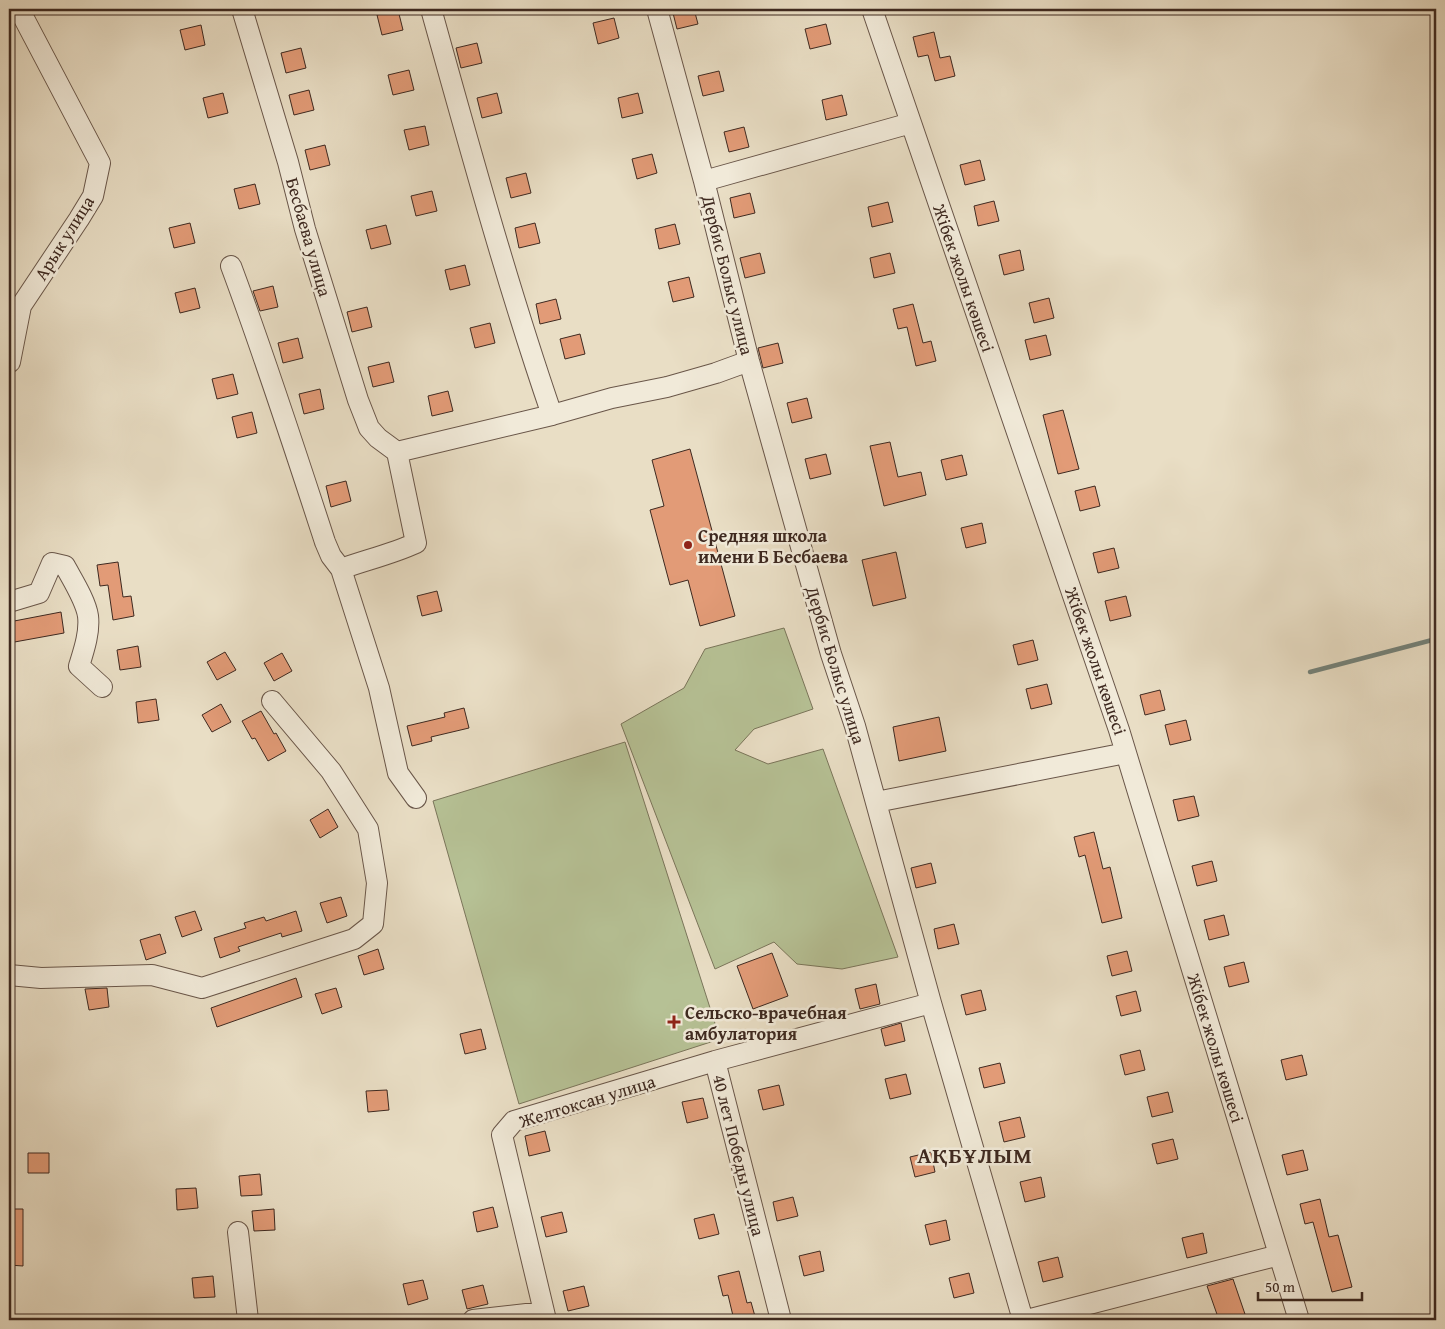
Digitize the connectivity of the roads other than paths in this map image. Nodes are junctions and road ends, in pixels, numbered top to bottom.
1 (20, 9) edge
2 (242, 9) edge
3 (430, 9) edge
4 (657, 9) edge
5 (872, 9) edge
6 (911, 123) junction
7 (704, 181) junction
8 (231, 266) dead end
9 (749, 361) junction
10 (10, 362) dead end
11 (552, 415) junction
12 (397, 452) junction
13 (341, 569) junction
14 (9, 602) edge
15 (102, 687) dead end
16 (272, 701) dead end
17 (1126, 753) junction
18 (416, 798) dead end
19 (876, 802) junction
20 (9, 975) edge
21 (931, 1003) junction
22 (715, 1062) junction
23 (238, 1232) dead end
24 (1279, 1256) junction
25 (545, 1316) edge
26 (248, 1320) edge
27 (472, 1320) edge
28 (781, 1320) edge
29 (1025, 1320) edge
30 (1299, 1320) edge

1 - 10 street, Арык улица
2 - 12 street, Бесбаева улица
3 - 11 street
4 - 7 street, Дербис Болыс улица
5 - 6 street, Жібек жолы көшесі
6 - 7 street
6 - 17 street, Жібек жолы көшесі
7 - 9 street, Дербис Болыс улица
8 - 13 street
9 - 11 street
9 - 19 street, Дербис Болыс улица
11 - 12 street
12 - 13 street
13 - 18 street
14 - 15 street
16 - 20 street
17 - 19 street
17 - 24 street, Жібек жолы көшесі
19 - 21 street, Дербис Болыс улица
21 - 22 street, 40 лет Победы улица
21 - 29 street, Дербис Болыс улица
22 - 25 street, Желтоксан улица
22 - 28 street, 40 лет Победы улица
23 - 26 street
24 - 29 street
24 - 30 street, Жібек жолы көшесі
25 - 27 street

